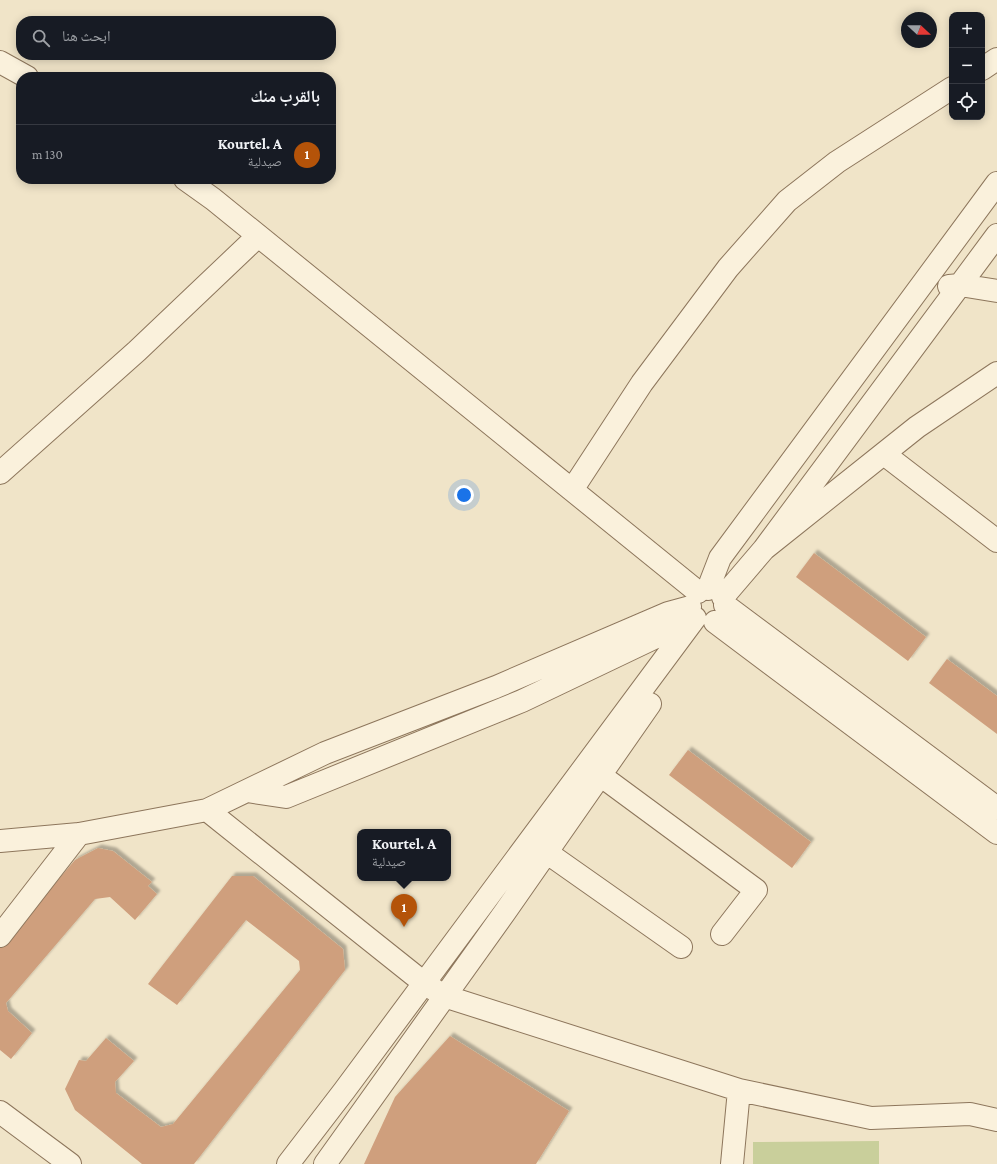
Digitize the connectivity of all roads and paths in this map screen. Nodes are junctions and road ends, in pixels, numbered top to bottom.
1 (997, 59) edge
2 (0, 62) edge
3 (985, 67) edge
4 (18, 72) edge
5 (949, 90) edge
6 (192, 184) edge
7 (997, 184) edge
8 (997, 235) edge
9 (258, 236) junction
10 (960, 285) junction
11 (920, 288) junction
12 (997, 291) edge
13 (997, 372) edge
14 (884, 454) junction
15 (0, 473) edge
16 (572, 490) junction
17 (997, 541) edge
18 (764, 550) junction
19 (706, 608) junction
20 (600, 775) junction
21 (997, 808) edge
22 (207, 810) junction
23 (997, 833) edge
24 (79, 834) junction
25 (0, 841) edge
26 (546, 852) junction
27 (722, 934) dead end
28 (0, 936) edge
29 (681, 947) dead end
30 (424, 983) junction
31 (444, 996) junction
32 (739, 1090) junction
33 (0, 1112) edge
34 (997, 1120) edge
35 (70, 1164) edge
36 (288, 1164) edge
37 (325, 1164) edge
38 (732, 1164) edge

1 - 3 street
2 - 4 street
5 - 16 street
6 - 9 street
7 - 11 street
8 - 10 street
9 - 15 street
9 - 16 street
10 - 11 street
10 - 12 street
10 - 18 street
11 - 19 street
13 - 14 street
14 - 17 street
14 - 18 street
16 - 19 street
18 - 19 street
19 - 20 street
19 - 21 street
19 - 22 street
19 - 23 street
19 - 30 street
20 - 26 street
20 - 27 street
22 - 24 street
22 - 30 street
24 - 25 street
24 - 28 street
26 - 29 street
26 - 31 street
30 - 31 street
30 - 36 street
31 - 32 street
31 - 37 street
32 - 34 street
32 - 38 street
33 - 35 street

